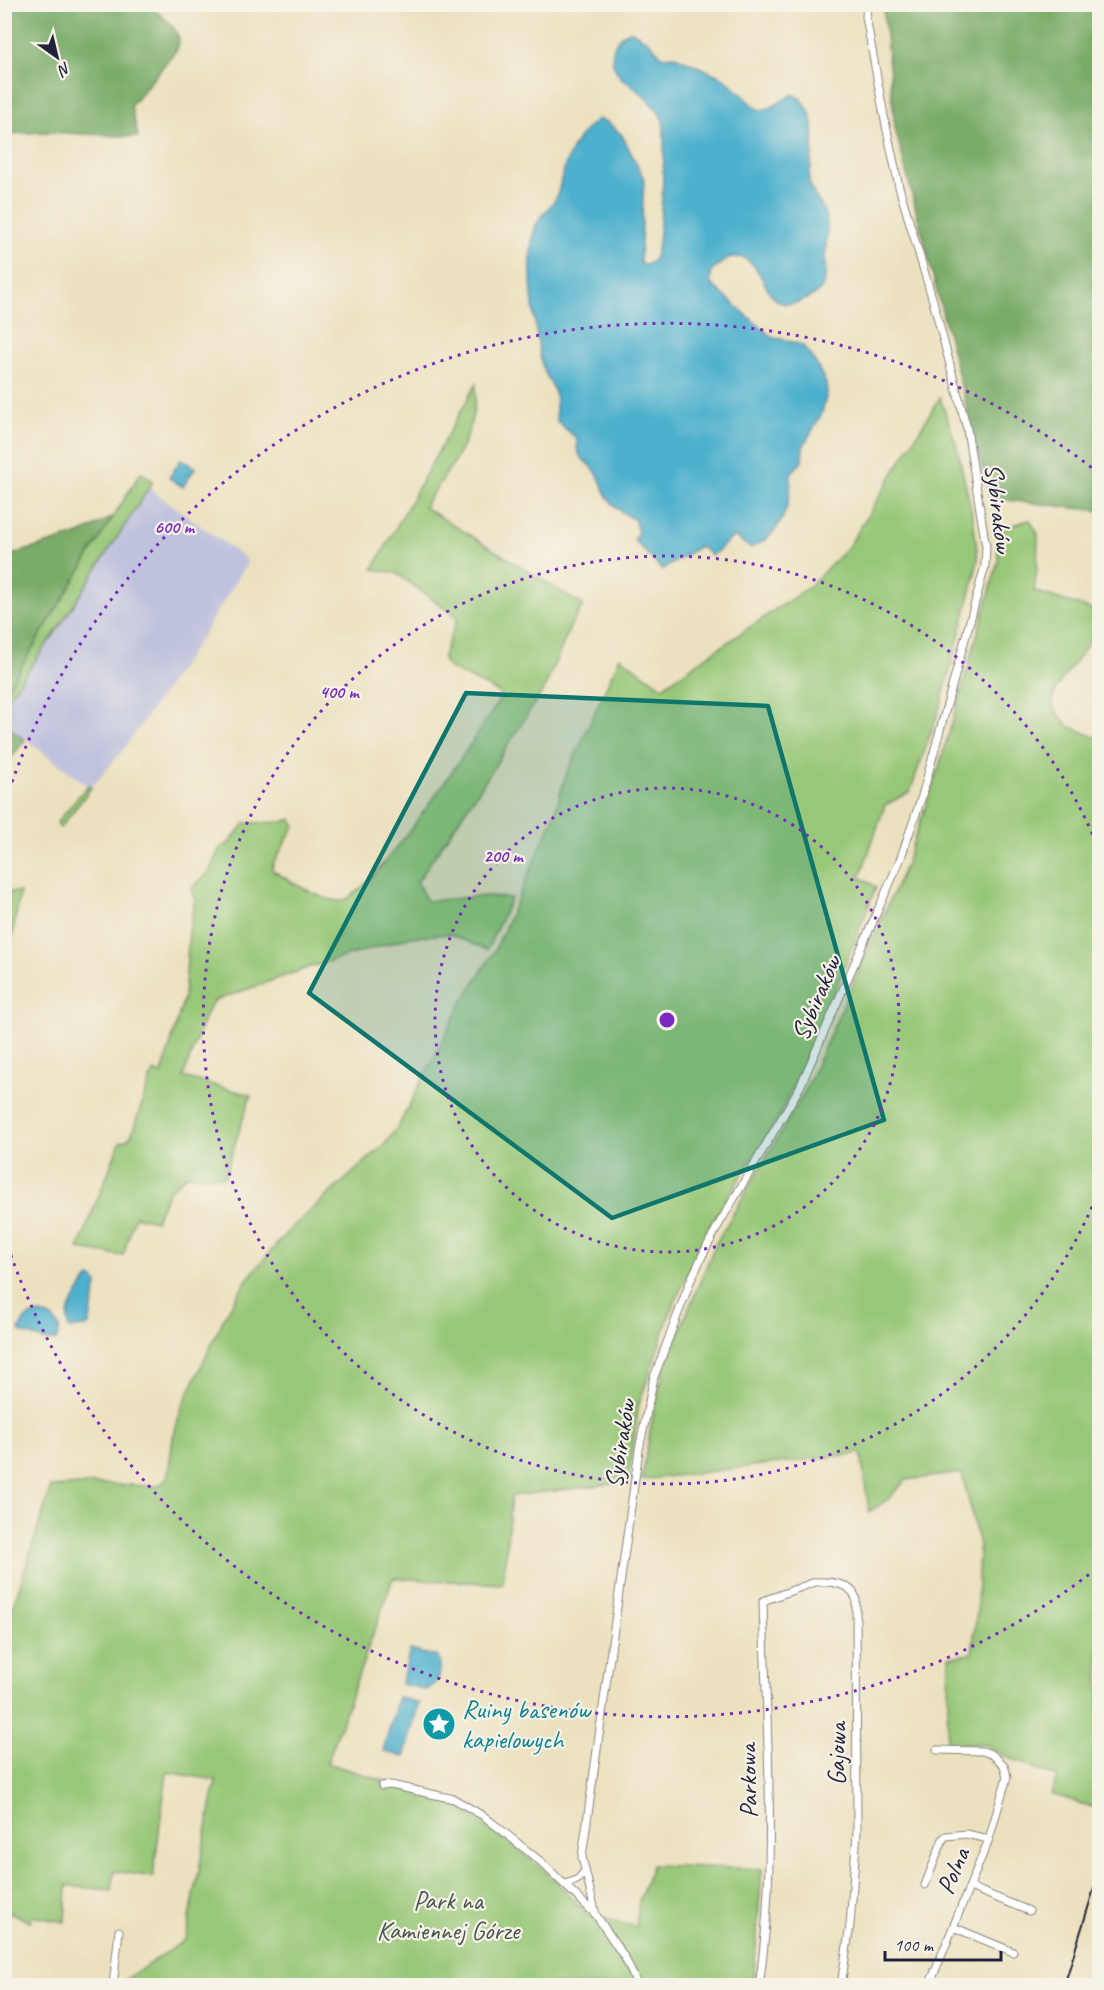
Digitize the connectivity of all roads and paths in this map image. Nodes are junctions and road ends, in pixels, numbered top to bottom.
1 (867, 4) edge
2 (788, 1593) joint
3 (937, 1750) dead end
4 (382, 1786) dead end
5 (989, 1839) junction
6 (585, 1871) junction
7 (565, 1884) junction
8 (925, 1885) dead end
9 (970, 1887) junction
10 (1029, 1911) dead end
11 (596, 1915) junction
12 (953, 1927) junction
13 (119, 1931) dead end
14 (1013, 1952) dead end
15 (113, 1986) edge
16 (638, 1986) edge
17 (759, 1986) edge
18 (840, 1986) edge
19 (929, 1986) edge

1 - 6 street, Sybiraków
2 - 17 street, Parkowa
2 - 18 street, Gajowa
3 - 5 street, Polna
4 - 7 street
5 - 8 street, Polna
5 - 9 street, Polna
6 - 7 street
6 - 11 street, Sybiraków
7 - 11 street
9 - 10 street
9 - 12 street, Polna
11 - 16 street, Sybiraków
12 - 14 street
12 - 19 street, Polna
13 - 15 street

